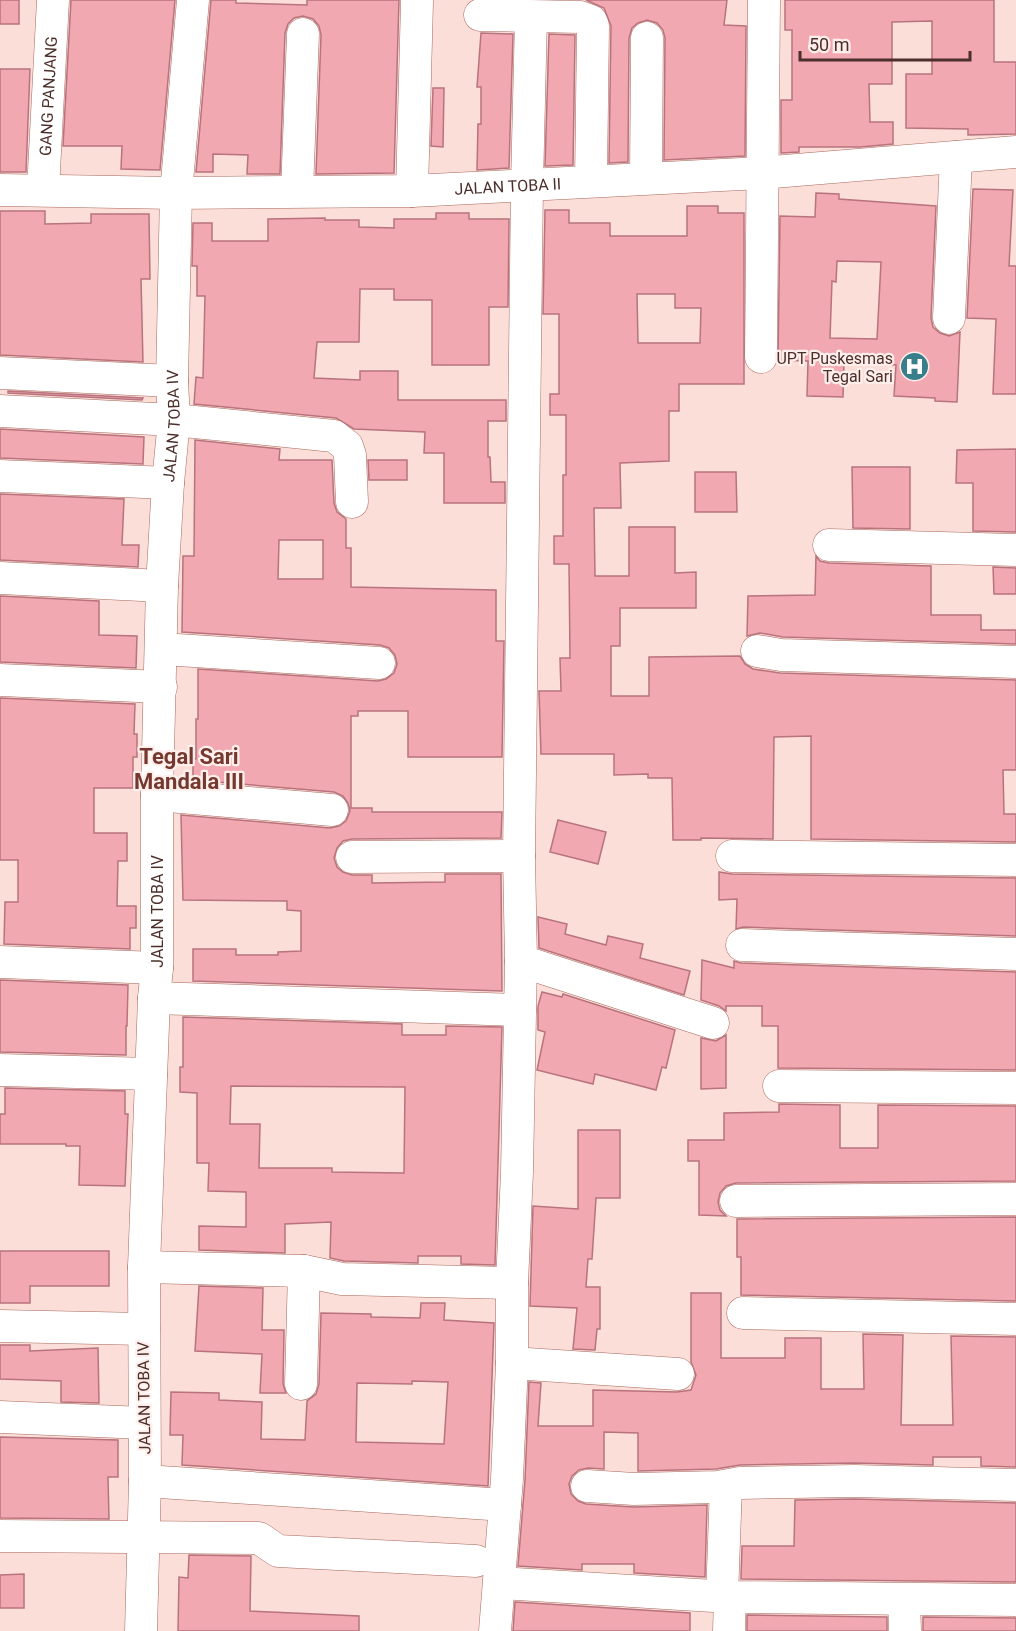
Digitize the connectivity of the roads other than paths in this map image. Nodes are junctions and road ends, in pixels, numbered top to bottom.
1 (53, 0) edge
2 (193, 0) edge
3 (764, 0) edge
4 (417, 2) dead end
5 (480, 15) dead end
6 (531, 17) junction
7 (303, 34) dead end
8 (647, 38) dead end
9 (1016, 152) edge
10 (956, 157) junction
11 (761, 173) junction
12 (646, 178) junction
13 (591, 180) junction
14 (527, 185) junction
15 (0, 190) edge
16 (43, 190) junction
17 (297, 191) junction
18 (412, 191) junction
19 (176, 193) junction
20 (949, 318) dead end
21 (760, 357) dead end
22 (0, 373) edge
23 (172, 381) junction
24 (0, 411) edge
25 (174, 420) junction
26 (0, 476) edge
27 (168, 483) junction
28 (352, 502) dead end
29 (829, 545) dead end
30 (1016, 550) edge
31 (0, 578) edge
32 (162, 586) junction
33 (162, 649) junction
34 (758, 651) dead end
35 (1016, 662) edge
36 (379, 663) dead end
37 (0, 680) edge
38 (161, 687) junction
39 (157, 795) junction
40 (332, 810) dead end
41 (519, 856) junction
42 (732, 856) dead end
43 (352, 857) dead end
44 (1016, 860) edge
45 (742, 945) dead end
46 (1016, 954) edge
47 (520, 961) junction
48 (0, 962) edge
49 (155, 982) junction
50 (520, 1010) junction
51 (713, 1023) dead end
52 (0, 1070) edge
53 (151, 1074) junction
54 (779, 1086) dead end
55 (1016, 1088) edge
56 (1016, 1199) edge
57 (736, 1201) dead end
58 (144, 1267) junction
59 (304, 1271) junction
60 (512, 1283) junction
61 (742, 1313) dead end
62 (1016, 1319) edge
63 (0, 1326) edge
64 (144, 1329) junction
65 (512, 1363) junction
66 (678, 1374) dead end
67 (301, 1384) dead end
68 (0, 1417) edge
69 (144, 1423) junction
70 (146, 1481) junction
71 (587, 1485) dead end
72 (1016, 1485) edge
73 (726, 1486) junction
74 (505, 1505) junction
75 (0, 1536) edge
76 (143, 1536) junction
77 (476, 1561) dead end
78 (500, 1583) junction
79 (726, 1597) junction
80 (904, 1600) junction
81 (1016, 1600) edge
82 (141, 1631) edge
83 (495, 1631) edge
84 (729, 1631) edge
85 (905, 1631) edge

1 - 16 street, GANG PANJANG
2 - 19 street, JALAN TOBA IV
3 - 11 street
4 - 18 street
5 - 6 street
6 - 13 street
6 - 14 street
7 - 17 street
8 - 12 street
9 - 10 street, JALAN TOBA II
10 - 11 street, JALAN TOBA II
10 - 20 street
11 - 12 street, JALAN TOBA II
11 - 21 street
12 - 13 street, JALAN TOBA II
13 - 14 street, JALAN TOBA II
14 - 18 street, JALAN TOBA II
14 - 41 street
15 - 16 street, JALAN TOBA II
16 - 19 street, JALAN TOBA II
17 - 18 street, JALAN TOBA II
17 - 19 street, JALAN TOBA II
19 - 23 street, JALAN TOBA IV
22 - 23 street
23 - 25 street, JALAN TOBA IV
24 - 25 street
25 - 27 street, JALAN TOBA IV
25 - 28 street
26 - 27 street
27 - 32 street, JALAN TOBA IV
29 - 30 street
31 - 32 street
32 - 33 street, JALAN TOBA IV
33 - 36 street
33 - 38 street, JALAN TOBA IV
34 - 35 street
37 - 38 street
38 - 39 street, JALAN TOBA IV
39 - 40 street
39 - 49 street, JALAN TOBA IV
41 - 43 street
41 - 47 street
42 - 44 street
45 - 46 street
47 - 50 street
47 - 51 street
48 - 49 street
49 - 50 street
49 - 53 street, JALAN TOBA IV
50 - 60 street
52 - 53 street
53 - 58 street, JALAN TOBA IV
54 - 55 street
56 - 57 street
58 - 59 street
58 - 64 street, JALAN TOBA IV
59 - 60 street
59 - 67 street
60 - 65 street
61 - 62 street
63 - 64 street
64 - 69 street, JALAN TOBA IV
65 - 66 street
65 - 74 street
68 - 69 street
69 - 70 street, JALAN TOBA IV
70 - 74 street
70 - 76 street, JALAN TOBA IV
71 - 73 street
72 - 73 street
73 - 79 street
74 - 78 street
75 - 76 street
76 - 77 street
76 - 82 street, JALAN TOBA IV
78 - 79 street
78 - 83 street
79 - 80 street
79 - 84 street
80 - 81 street
80 - 85 street

